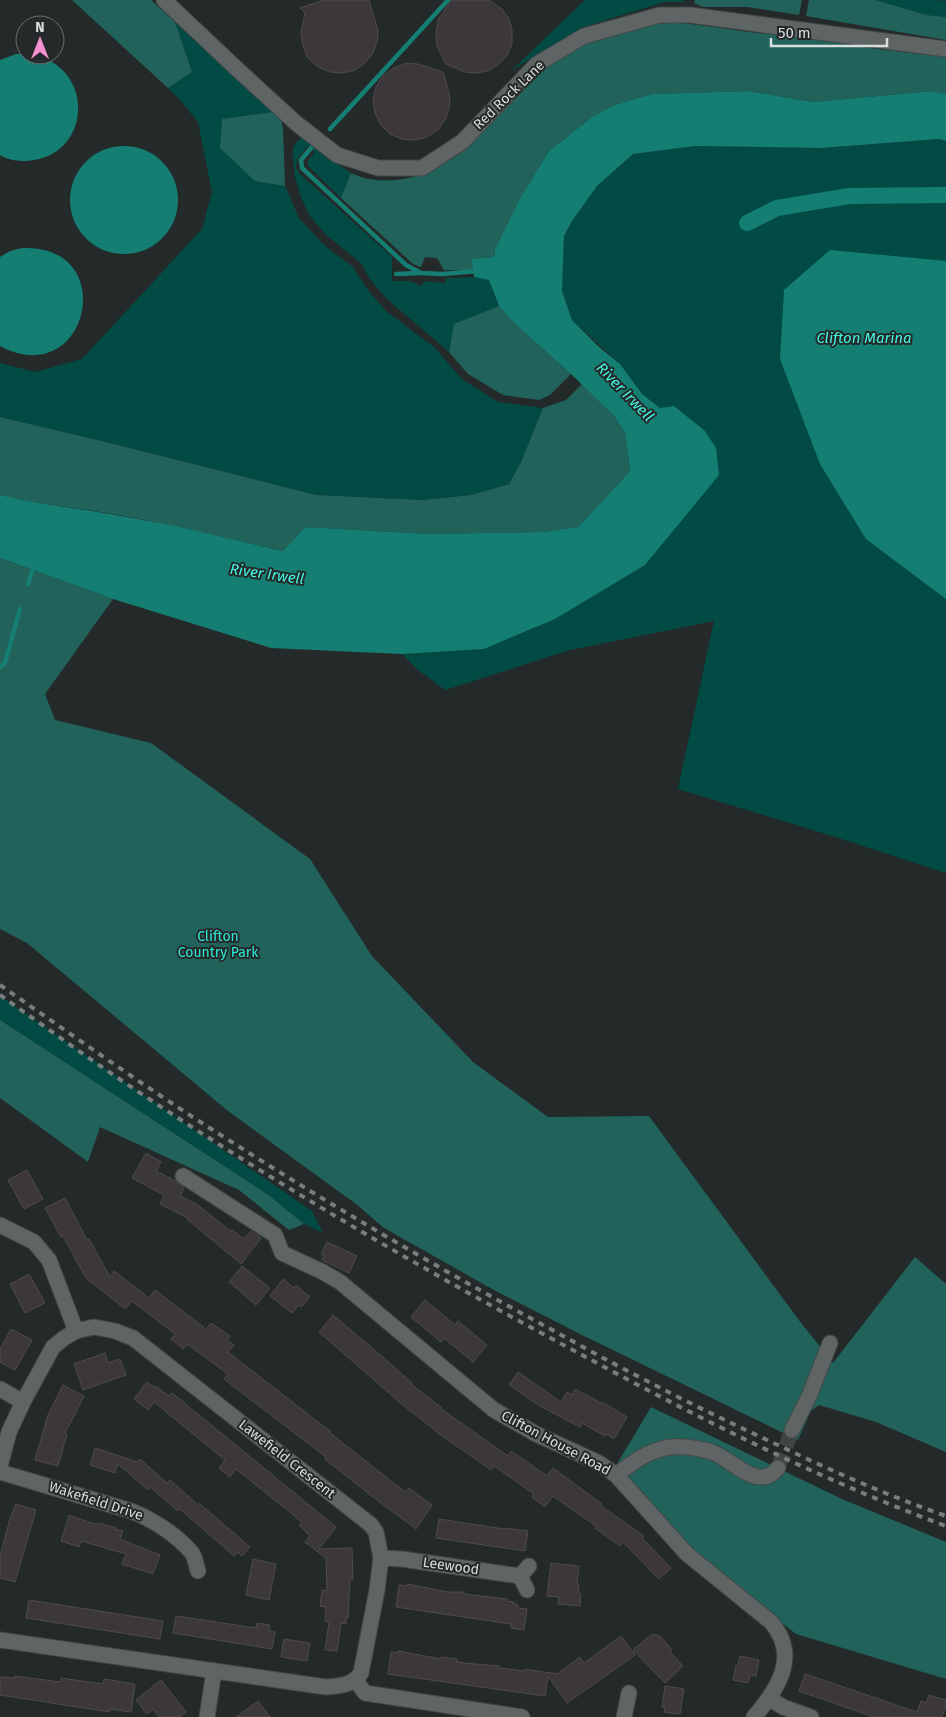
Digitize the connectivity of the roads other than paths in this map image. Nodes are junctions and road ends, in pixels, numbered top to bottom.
1 (164, 0) edge
2 (946, 49) edge
3 (183, 1176) dead end
4 (0, 1225) edge
5 (76, 1331) junction
6 (830, 1343) dead end
7 (0, 1389) edge
8 (23, 1402) junction
9 (792, 1430) tunnel mouth
10 (0, 1466) edge
11 (778, 1468) dead end
12 (0, 1472) edge
13 (616, 1475) junction
14 (381, 1558) junction
15 (198, 1571) dead end
16 (525, 1578) dead end
17 (0, 1640) edge
18 (214, 1671) junction
19 (356, 1681) junction
20 (629, 1693) dead end
21 (770, 1699) junction
22 (207, 1717) edge
23 (522, 1717) edge
24 (624, 1717) edge
25 (754, 1717) edge
26 (811, 1717) edge

1 - 2 street, Red Rock Lane
3 - 13 street, Clifton House Road
4 - 5 street
5 - 8 street, Lawefield Crescent
5 - 14 street, Lawefield Crescent
6 - 9 street
7 - 8 street
8 - 10 street, Lawefield Crescent
11 - 13 street
12 - 15 street, Wakefield Drive
13 - 21 street, Clifton House Road
14 - 16 street, Leewood
14 - 19 street, Lawefield Crescent
17 - 18 street
18 - 19 street
18 - 22 street
19 - 23 street
20 - 24 street
21 - 25 street, Clifton House Road
21 - 26 street

